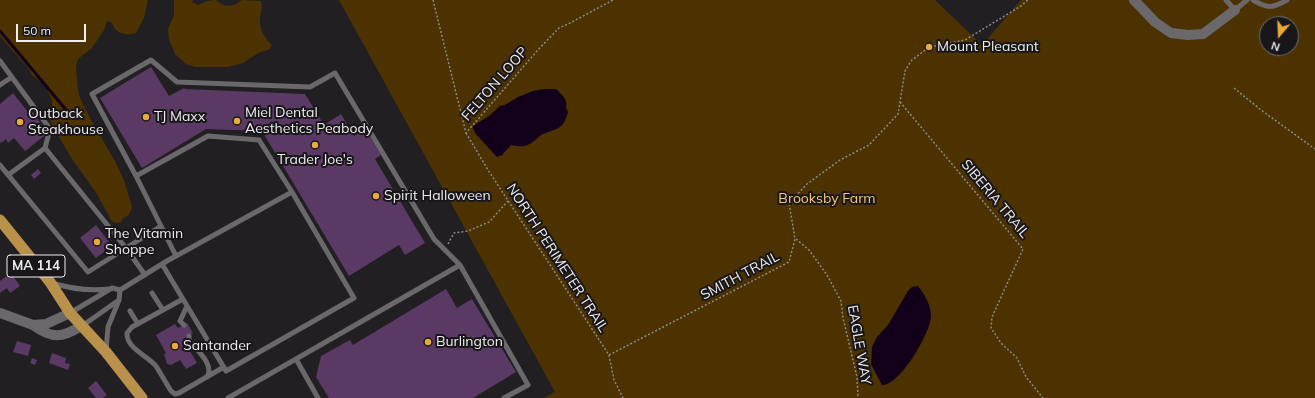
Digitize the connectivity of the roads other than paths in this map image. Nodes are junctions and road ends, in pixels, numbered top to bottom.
1 (1134, 0) edge
2 (1226, 0) edge
3 (1247, 0) edge
4 (1253, 0) edge
5 (1287, 0) edge
6 (1235, 10) junction
7 (0, 61) edge
8 (12, 77) junction
9 (0, 85) edge
10 (45, 148) junction
11 (0, 164) edge
12 (8, 175) junction
13 (136, 176) junction
14 (292, 192) junction
15 (0, 220) edge
16 (161, 226) junction
17 (126, 248) junction
18 (176, 256) junction
19 (162, 264) junction
20 (460, 265) junction
21 (145, 275) junction
22 (50, 282) junction
23 (112, 288) junction
24 (120, 290) junction
25 (152, 293) dead end
26 (183, 299) junction
27 (119, 300) junction
28 (187, 306) junction
29 (162, 310) junction
30 (130, 311) dead end
31 (0, 313) edge
32 (70, 313) junction
33 (138, 324) junction
34 (33, 325) junction
35 (181, 325) dead end
36 (81, 326) junction
37 (188, 338) dead end
38 (106, 352) junction
39 (296, 359) junction
40 (224, 367) junction
41 (207, 377) junction
42 (142, 398) edge
43 (228, 398) edge
44 (318, 398) edge
45 (504, 398) edge

1 - 6 street
2 - 6 lane
3 - 6 lane
4 - 5 lane
7 - 8 lane
8 - 9 lane
8 - 10 lane
10 - 12 lane
10 - 17 lane
11 - 12 lane
12 - 17 lane
13 - 14 lane
13 - 16 lane
13 - 20 lane
14 - 18 lane
14 - 40 lane
15 - 22 highway, MA 114
16 - 17 lane
16 - 18 lane
17 - 21 lane
18 - 19 lane
19 - 21 lane
19 - 26 lane
20 - 39 lane
20 - 45 lane
21 - 24 lane
22 - 23 lane
22 - 32 highway, MA 114
23 - 24 lane
23 - 32 lane
24 - 27 lane
25 - 29 lane
26 - 28 lane
26 - 29 lane
27 - 36 lane
27 - 38 lane
28 - 35 lane
28 - 40 lane
29 - 33 lane
30 - 33 lane
31 - 34 street
32 - 34 street
32 - 36 highway, MA 114
33 - 41 lane
34 - 36 street
36 - 38 highway, MA 114
37 - 41 lane
38 - 42 highway, MA 114
39 - 43 lane
39 - 44 lane
40 - 41 lane

